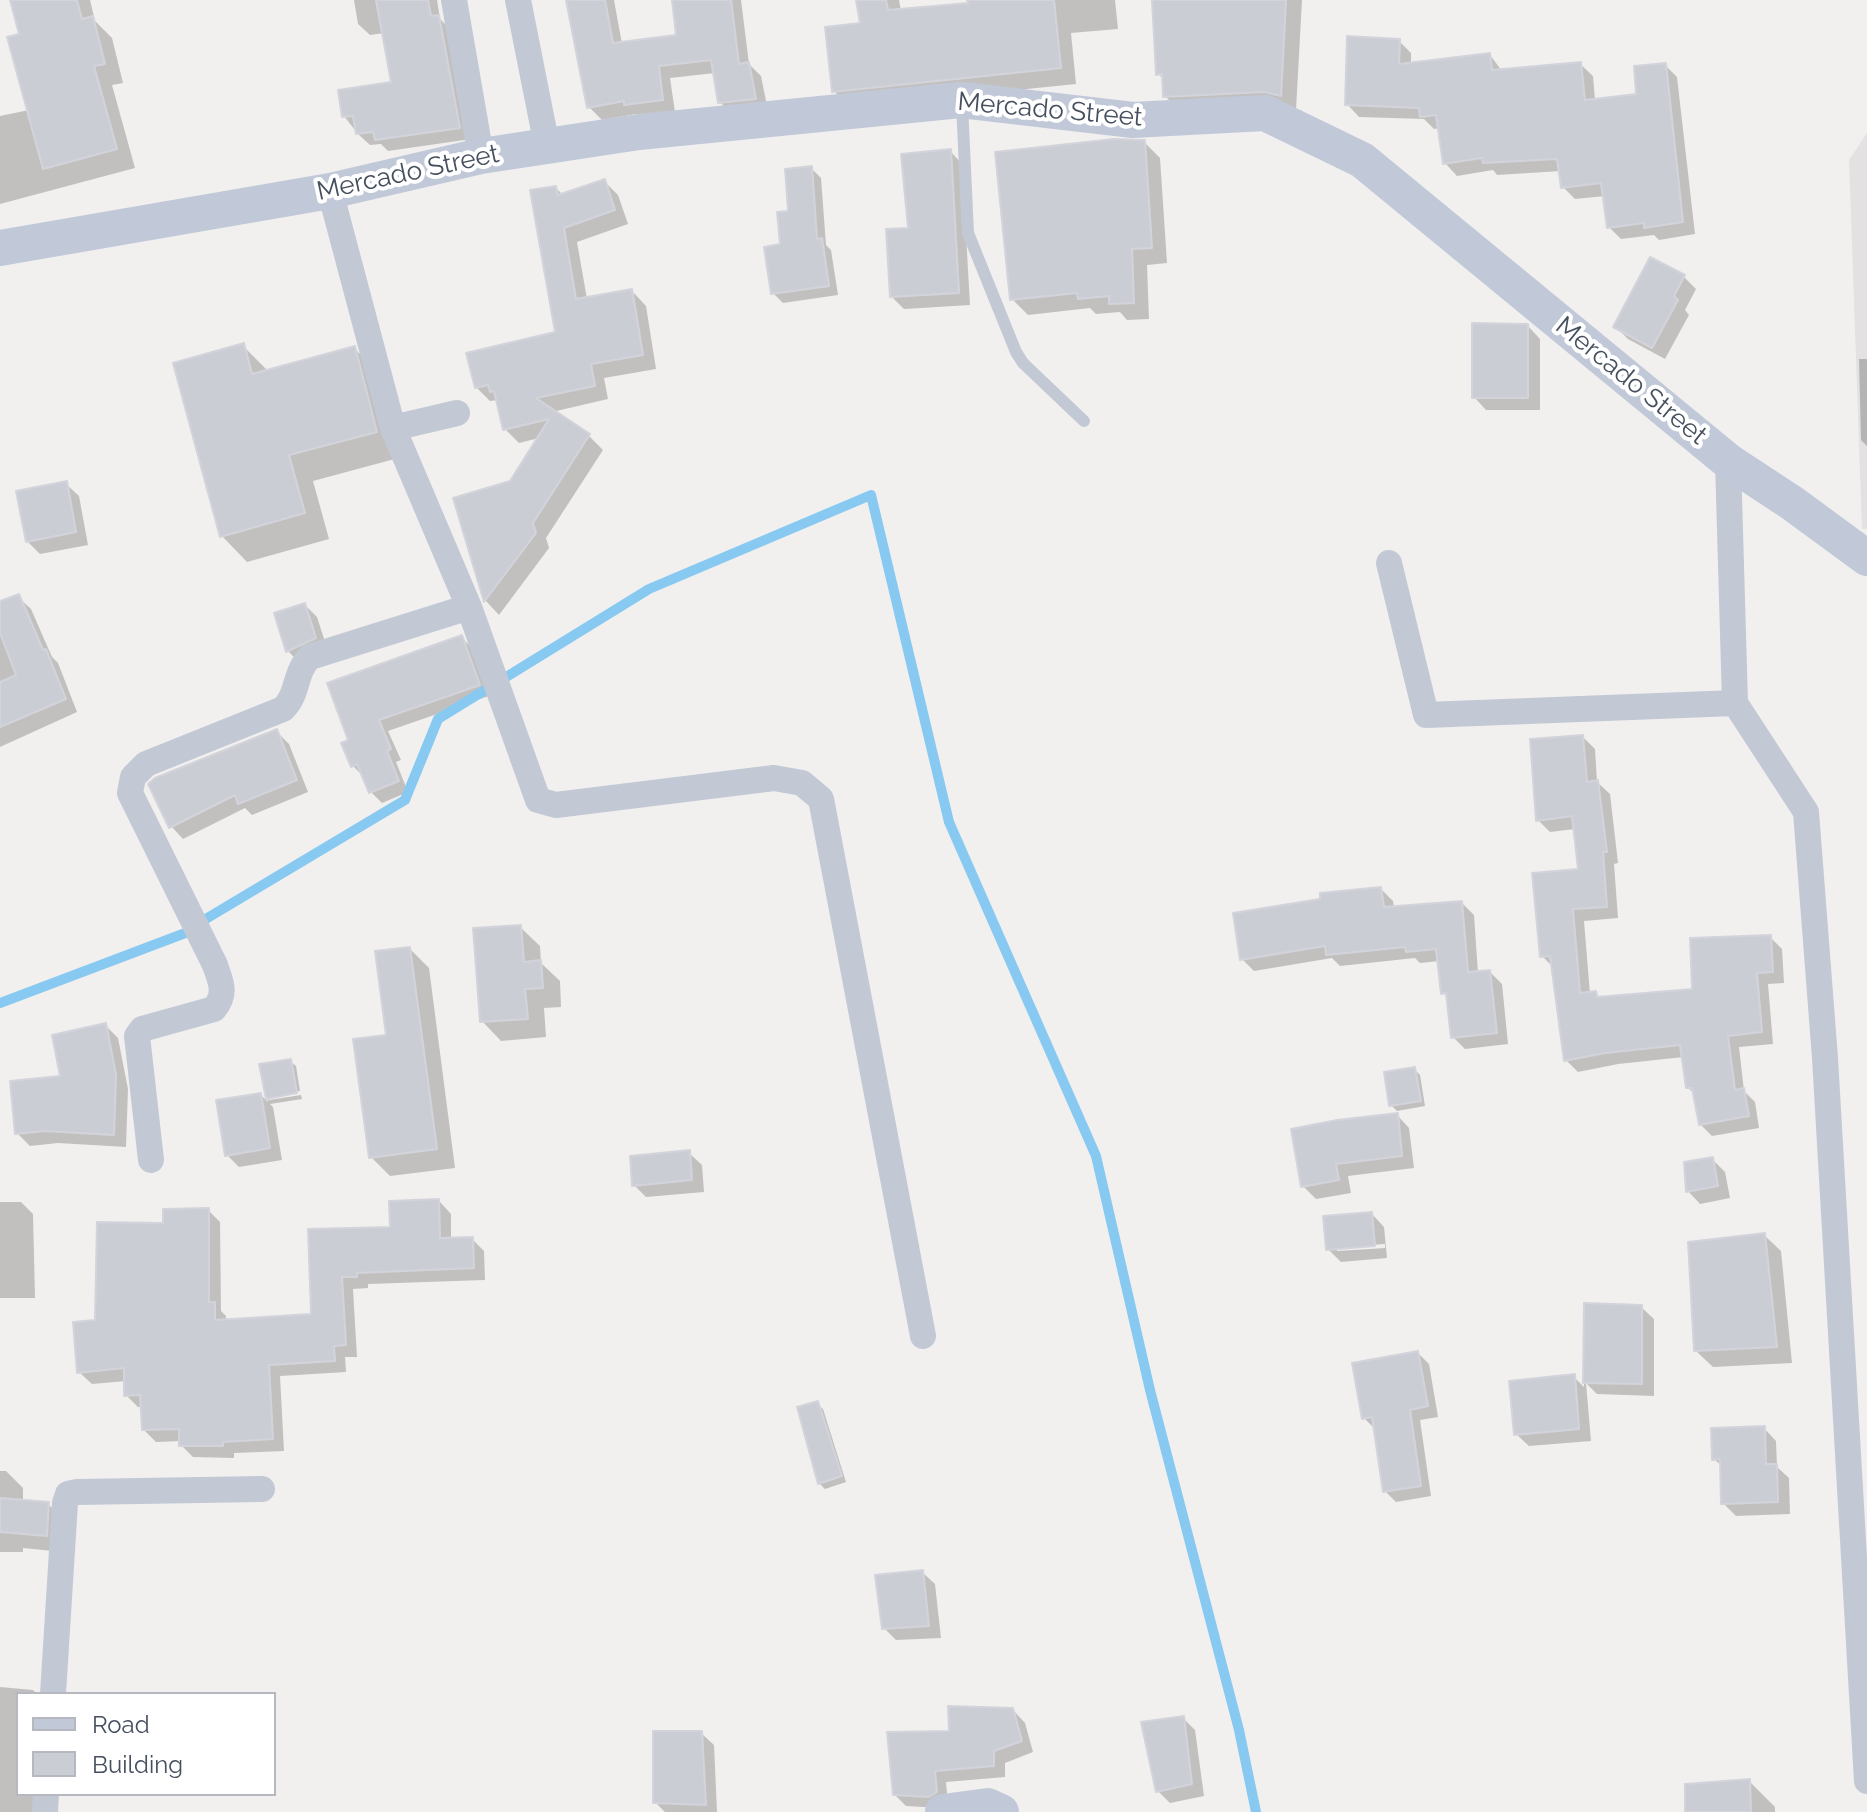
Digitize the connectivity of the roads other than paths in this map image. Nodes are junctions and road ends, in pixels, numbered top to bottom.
1 (454, 0) edge
2 (518, 0) edge
3 (961, 100) junction
4 (547, 146) junction
5 (481, 156) junction
6 (330, 191) junction
7 (0, 248) edge
8 (457, 413) dead end
9 (1084, 421) dead end
10 (393, 428) junction
11 (1728, 461) junction
12 (1867, 558) edge
13 (1389, 563) dead end
14 (469, 607) junction
15 (1735, 703) junction
16 (151, 1160) dead end
17 (923, 1336) dead end
18 (262, 1489) dead end
19 (53, 1692) edge
20 (1867, 1781) edge
21 (943, 1812) edge
22 (1001, 1812) edge

1 - 5 street
2 - 4 street
3 - 4 street, Mercado Street
3 - 9 lane
3 - 11 street, Mercado Street
4 - 5 street, Mercado Street
5 - 6 street, Mercado Street
6 - 7 street, Mercado Street
6 - 10 street
8 - 10 street
10 - 14 street
11 - 12 street, Mercado Street
11 - 15 street
13 - 15 street
14 - 16 street
14 - 17 street
15 - 20 street
18 - 19 street
21 - 22 street

